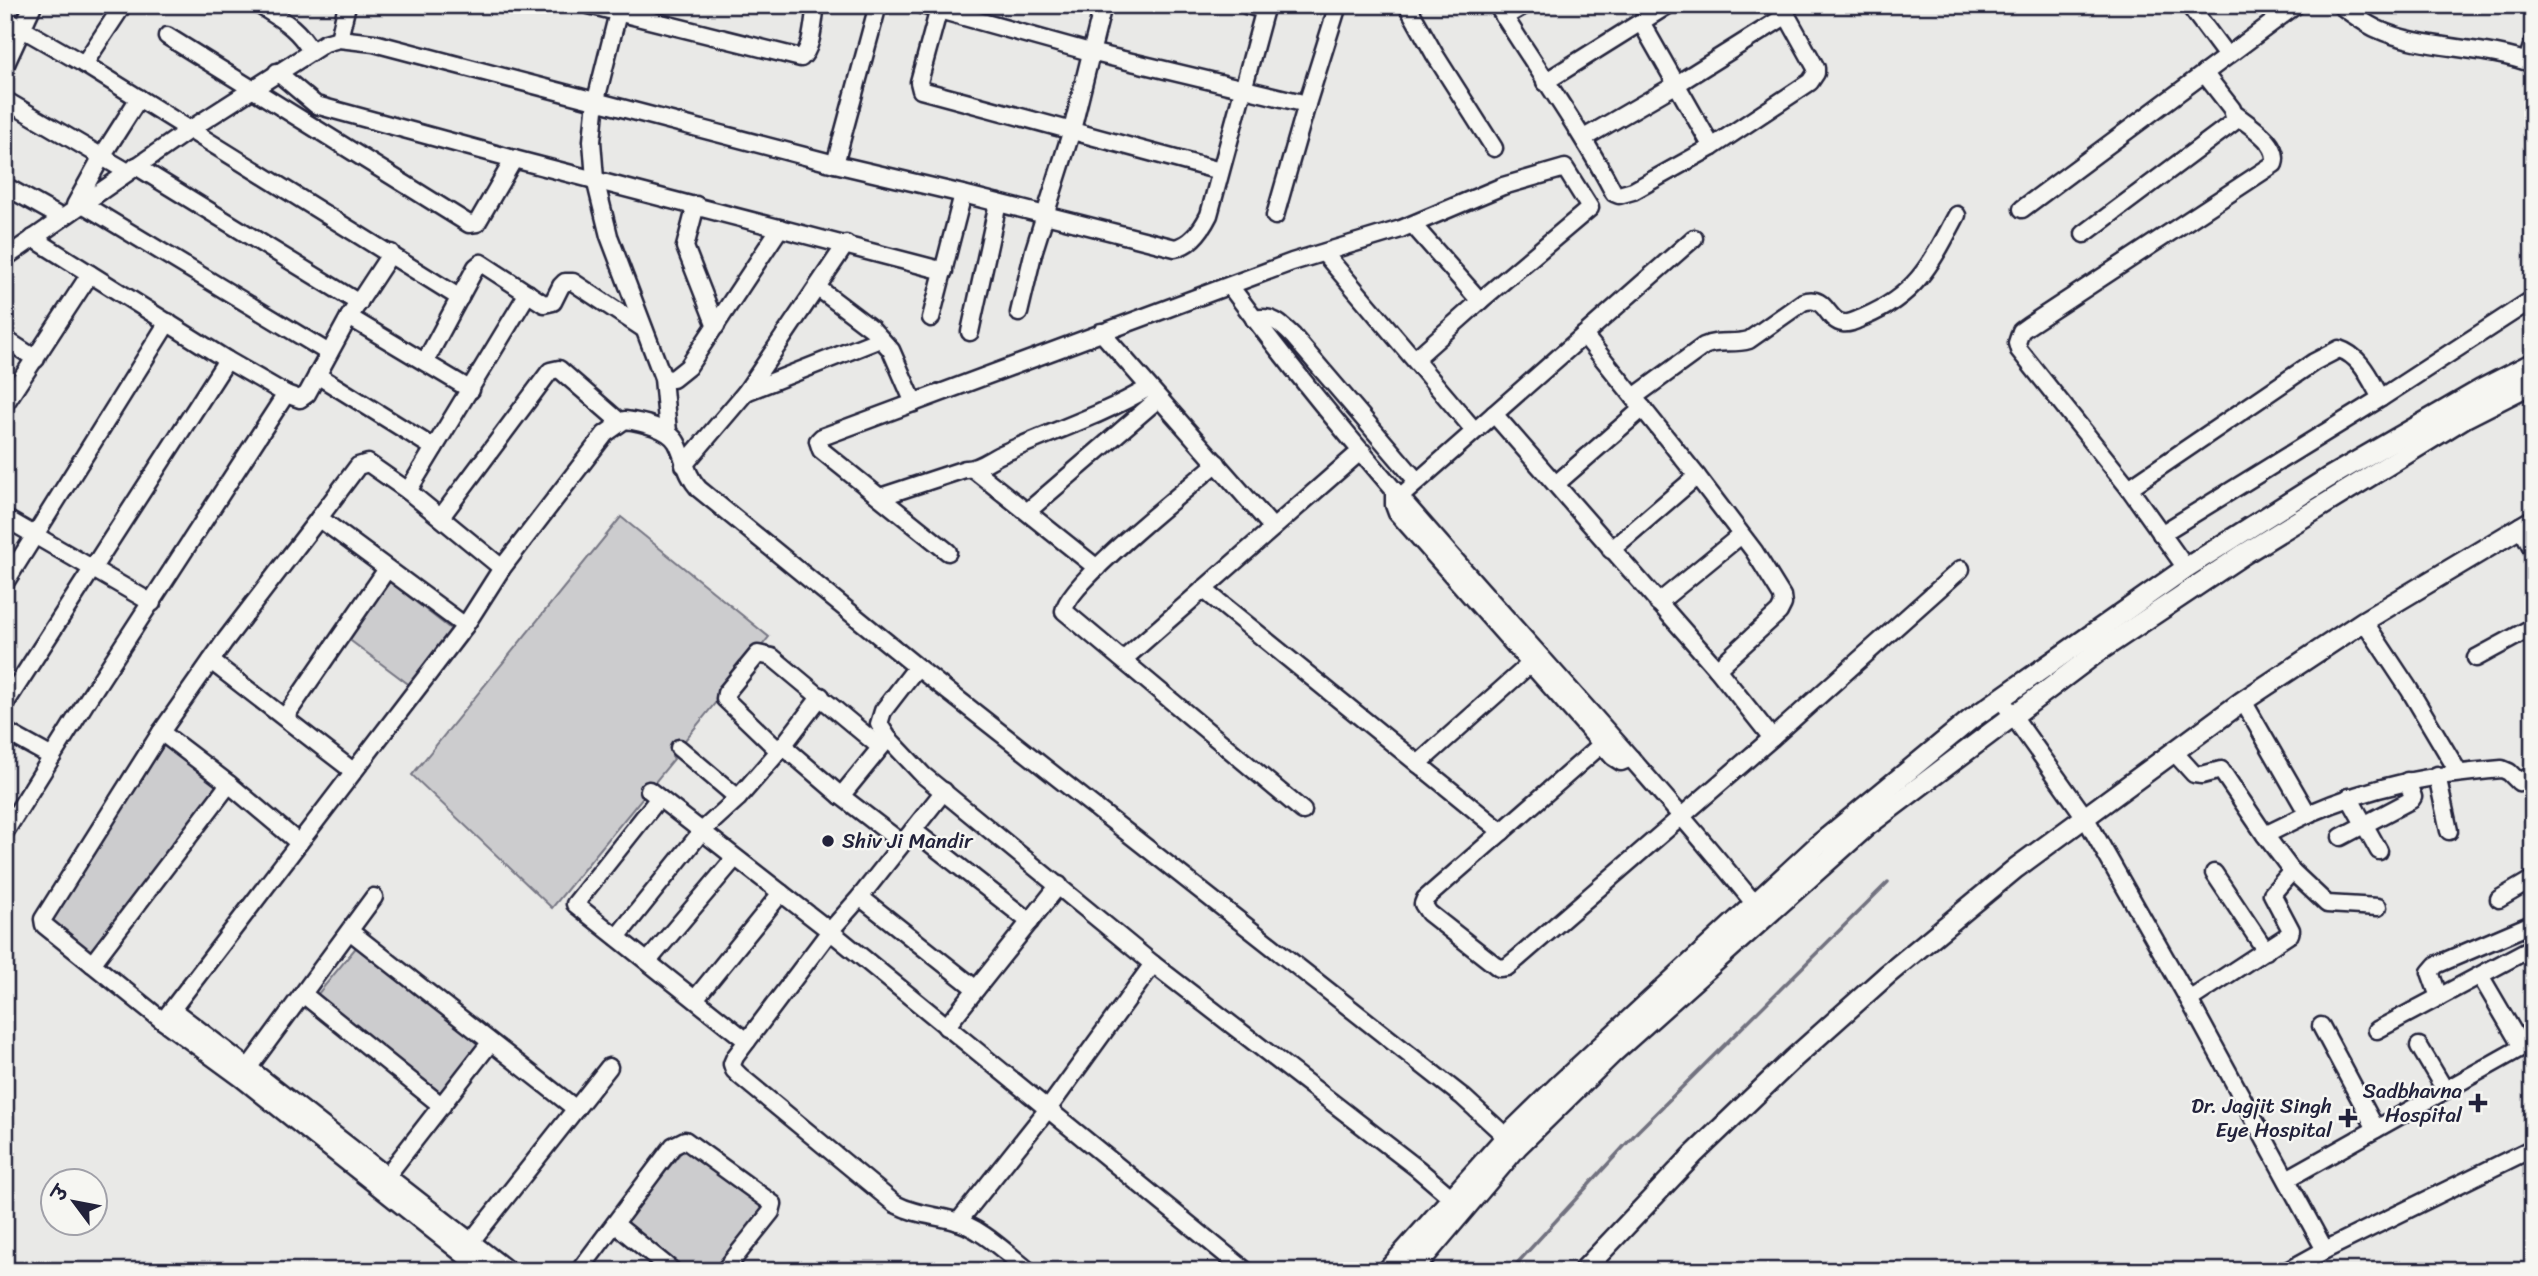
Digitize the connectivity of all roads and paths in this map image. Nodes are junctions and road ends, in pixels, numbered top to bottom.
1 (33, 5) edge
2 (123, 5) edge
3 (259, 5) edge
4 (347, 5) edge
5 (589, 5) edge
6 (816, 5) edge
7 (878, 5) edge
8 (921, 5) edge
9 (1103, 5) edge
10 (1246, 5) edge
11 (1338, 5) edge
12 (1407, 5) edge
13 (1525, 5) edge
14 (1668, 5) edge
15 (2189, 5) edge
16 (2296, 5) edge
17 (2340, 5) edge
18 (940, 7) edge
19 (1265, 8) edge
20 (619, 9) edge
21 (1784, 10) edge
22 (1500, 11) edge
23 (5, 19) edge
24 (1641, 22) junction
25 (22, 29) junction
26 (167, 36) dead end
27 (338, 38) junction
28 (2533, 43) edge
29 (311, 51) junction
30 (1090, 52) junction
31 (2227, 56) junction
32 (2530, 63) edge
33 (84, 64) junction
34 (5, 66) edge
35 (277, 72) junction
36 (2204, 73) junction
37 (1545, 82) junction
38 (1676, 84) junction
39 (252, 88) junction
40 (1243, 89) junction
41 (139, 98) junction
42 (5, 100) edge
43 (596, 100) junction
44 (1307, 104) junction
45 (2235, 114) junction
46 (189, 130) junction
47 (1072, 130) junction
48 (1584, 138) junction
49 (1713, 147) junction
50 (1494, 148) dead end
51 (102, 156) junction
52 (513, 159) junction
53 (835, 164) junction
54 (132, 169) junction
55 (1220, 171) junction
56 (595, 179) junction
57 (5, 186) edge
58 (963, 194) junction
59 (998, 203) junction
60 (696, 205) junction
61 (2022, 208) dead end
62 (72, 211) junction
63 (1045, 214) junction
64 (1957, 215) dead end
65 (1275, 216) dead end
66 (1413, 225) junction
67 (780, 228) junction
68 (2084, 234) dead end
69 (33, 238) junction
70 (1694, 238) dead end
71 (846, 244) junction
72 (391, 253) junction
73 (1324, 253) junction
74 (5, 258) edge
75 (943, 271) junction
76 (90, 274) junction
77 (1230, 286) junction
78 (818, 288) junction
79 (528, 293) junction
80 (460, 298) junction
81 (2533, 299) edge
82 (1480, 301) junction
83 (359, 303) junction
84 (1019, 313) dead end
85 (349, 317) junction
86 (932, 318) dead end
87 (1254, 319) junction
88 (167, 322) junction
89 (716, 326) junction
90 (644, 329) junction
91 (970, 332) dead end
92 (1101, 332) junction
93 (1584, 335) junction
94 (5, 339) edge
95 (880, 339) junction
96 (328, 353) junction
97 (36, 359) junction
98 (1415, 359) junction
99 (227, 360) junction
100 (425, 362) junction
101 (2533, 363) edge
102 (317, 374) junction
103 (663, 378) junction
104 (2533, 383) edge
105 (471, 390) junction
106 (746, 392) junction
107 (286, 394) junction
108 (1154, 394) junction
109 (2381, 398) junction
110 (914, 403) junction
111 (1639, 403) junction
112 (5, 404) edge
113 (1494, 414) junction
114 (620, 422) junction
115 (1474, 429) junction
116 (668, 432) junction
117 (434, 448) junction
118 (1363, 452) junction
119 (1217, 463) junction
120 (684, 465) junction
121 (973, 469) junction
122 (1697, 476) junction
123 (1417, 481) junction
124 (1556, 484) junction
125 (2129, 488) junction
126 (408, 491) junction
127 (1397, 493) junction
128 (880, 497) junction
129 (1027, 511) junction
130 (441, 517) junction
131 (5, 518) edge
132 (319, 519) junction
133 (2526, 523) edge
134 (1273, 528) junction
135 (2161, 534) junction
136 (1741, 535) junction
137 (35, 536) junction
138 (1611, 550) junction
139 (2533, 550) edge
140 (948, 552) dead end
141 (93, 568) junction
142 (502, 568) junction
143 (1097, 568) junction
144 (2186, 568) junction
145 (387, 569) junction
146 (1961, 569) dead end
147 (5, 583) edge
148 (1203, 589) junction
149 (152, 603) junction
150 (1658, 603) junction
151 (2364, 621) junction
152 (465, 626) junction
153 (2533, 626) edge
154 (2476, 658) dead end
155 (1124, 659) junction
156 (211, 661) junction
157 (1530, 664) junction
158 (917, 667) junction
159 (1717, 669) junction
160 (821, 696) junction
161 (2001, 699) junction
162 (2243, 701) junction
163 (5, 704) edge
164 (2012, 716) junction
165 (285, 717) junction
166 (5, 731) edge
167 (161, 732) junction
168 (1773, 738) junction
169 (884, 742) junction
170 (1602, 744) junction
171 (679, 748) dead end
172 (781, 748) junction
173 (2174, 752) junction
174 (52, 757) junction
175 (1631, 758) junction
176 (1418, 764) junction
177 (353, 771) junction
178 (2459, 773) junction
179 (2437, 775) junction
180 (2533, 775) edge
181 (2407, 781) junction
182 (229, 784) junction
183 (944, 791) junction
184 (841, 796) junction
185 (2348, 797) junction
186 (738, 799) junction
187 (1303, 811) dead end
188 (2308, 814) junction
189 (1682, 817) junction
190 (2085, 817) junction
191 (2364, 825) junction
192 (702, 831) junction
193 (2449, 831) dead end
194 (5, 832) edge
195 (1502, 832) junction
196 (2265, 835) junction
197 (907, 836) junction
198 (2340, 837) dead end
199 (299, 843) junction
200 (2379, 851) dead end
201 (735, 858) junction
202 (2292, 870) junction
203 (2214, 873) dead end
204 (2533, 879) edge
205 (1059, 885) junction
206 (562, 892) dead end
207 (781, 893) junction
208 (374, 897) dead end
209 (860, 897) junction
210 (2499, 899) dead end
211 (575, 904) junction
212 (2378, 907) dead end
213 (1760, 910) junction
214 (1030, 922) junction
215 (2527, 926) dead end
216 (830, 931) junction
217 (351, 932) junction
218 (617, 936) junction
219 (2533, 947) edge
220 (2266, 951) junction
221 (648, 961) junction
222 (92, 964) junction
223 (1153, 964) junction
224 (2481, 977) junction
225 (976, 989) junction
226 (303, 994) junction
227 (2440, 997) junction
228 (695, 999) junction
229 (2189, 1000) junction
230 (168, 1016) junction
231 (2321, 1026) dead end
232 (946, 1027) junction
233 (2377, 1030) dead end
234 (747, 1041) junction
235 (490, 1043) junction
236 (2528, 1044) edge
237 (2420, 1046) dead end
238 (609, 1067) dead end
239 (245, 1073) junction
240 (2445, 1090) junction
241 (442, 1106) junction
242 (576, 1109) junction
243 (1048, 1109) junction
244 (2376, 1129) junction
245 (1512, 1142) junction
246 (2533, 1148) edge
247 (2287, 1179) junction
248 (383, 1181) junction
249 (1458, 1203) junction
250 (958, 1222) junction
251 (615, 1224) junction
252 (467, 1247) junction
253 (2325, 1250) junction
254 (484, 1271) edge
255 (509, 1271) edge
256 (579, 1271) edge
257 (673, 1271) edge
258 (724, 1271) edge
259 (1029, 1271) edge
260 (1246, 1271) edge
261 (1387, 1271) edge
262 (1412, 1271) edge
263 (1583, 1271) edge
264 (2287, 1271) edge

1 - 25 street
2 - 33 street
3 - 29 street
4 - 27 street
5 - 20 street
6 - 20 street
7 - 53 street
8 - 18 street
9 - 30 street
10 - 19 street
11 - 44 street
12 - 50 street
13 - 22 street
14 - 24 street
15 - 31 street
16 - 31 street
17 - 32 street
18 - 30 street
18 - 47 street
19 - 40 street
20 - 43 street
21 - 38 street
21 - 49 street
22 - 37 street
23 - 25 street
24 - 37 street
24 - 38 street
25 - 33 street
25 - 34 street
26 - 39 street
27 - 29 street
27 - 43 street
28 - 32 street
29 - 35 street
30 - 40 street
30 - 47 street
31 - 36 street
33 - 41 street
35 - 39 street
35 - 52 street
36 - 45 street
36 - 61 street
37 - 48 street
38 - 48 street
38 - 49 street
39 - 46 street
39 - 52 street
40 - 44 street
40 - 55 street
41 - 46 street
41 - 51 street
42 - 51 street
43 - 53 street
43 - 56 street
44 - 65 street
45 - 68 street
45 - 125 street
46 - 54 street
46 - 72 street
47 - 55 street
47 - 63 street
48 - 49 street
51 - 54 street
51 - 62 street
52 - 56 street
53 - 58 street
54 - 62 street
54 - 83 street
55 - 63 street
56 - 60 street
56 - 90 street
57 - 62 street
58 - 59 street
58 - 75 street
59 - 63 street
59 - 91 street
60 - 67 street
60 - 89 street
62 - 69 street
62 - 96 street
63 - 84 street
64 - 111 street
66 - 73 street
66 - 82 street
66 - 82 street
67 - 71 street
67 - 89 street
69 - 74 street
69 - 76 street
70 - 93 street
71 - 75 street
71 - 78 street
72 - 80 street
72 - 83 street
73 - 77 street
73 - 98 street
75 - 86 street
76 - 88 street
76 - 97 street
77 - 87 street
77 - 92 street
78 - 95 street
78 - 106 street
79 - 80 street
79 - 90 street
79 - 105 street
80 - 100 street
81 - 109 street
82 - 98 street
83 - 85 street
85 - 96 street
85 - 100 street
87 - 118 street
87 - 123 street
88 - 99 street
88 - 137 street
89 - 103 street
90 - 103 street
92 - 108 street
92 - 110 street
93 - 111 street
93 - 113 street
94 - 97 street
95 - 106 street
95 - 110 street
96 - 102 street
97 - 112 street
98 - 115 street
99 - 107 street
99 - 141 street
100 - 105 street
101 - 144 main road
102 - 107 street
102 - 117 street
103 - 116 street
104 - 164 main road
105 - 117 street
106 - 120 street
107 - 149 street
108 - 119 street
108 - 121 street
108 - 129 street
109 - 125 street
109 - 135 street
110 - 128 street
111 - 122 street
111 - 124 street
113 - 115 street
113 - 124 street
114 - 116 street
114 - 130 street
114 - 142 street
115 - 123 street
116 - 120 street
117 - 126 street
118 - 127 street
118 - 134 street
119 - 134 street
119 - 143 street
120 - 158 street
121 - 128 street
121 - 129 street
122 - 136 street
122 - 138 street
123 - 127 street
124 - 138 street
125 - 135 street
126 - 130 street
126 - 132 street
127 - 157 street
127 - 175 street
128 - 140 street
129 - 143 street
130 - 142 street
131 - 137 street
132 - 145 street
132 - 156 street
133 - 139 street
133 - 151 main road
134 - 148 street
135 - 144 street
136 - 150 street
136 - 159 street
137 - 141 street
137 - 147 street
138 - 150 street
141 - 149 street
141 - 163 street
142 - 152 street
143 - 155 street
144 - 161 main road
145 - 152 street
145 - 165 street
146 - 168 street
148 - 155 street
148 - 176 street
149 - 174 street
150 - 159 street
151 - 162 main road
151 - 178 street
152 - 177 street
153 - 154 street
155 - 187 street
156 - 165 street
156 - 167 street
157 - 170 street
157 - 176 street
158 - 169 street
158 - 245 street
159 - 168 street
160 - 169 street
160 - 172 street
160 - 172 street
161 - 164 street
161 - 213 main road
162 - 173 main road
162 - 188 street
164 - 190 street
164 - 213 main road
165 - 177 street
166 - 174 street
167 - 182 street
167 - 222 street
168 - 189 street
169 - 183 street
169 - 184 street
170 - 175 street
170 - 195 street
171 - 186 street
172 - 184 street
172 - 186 street
173 - 190 main road
173 - 196 street
174 - 194 street
175 - 189 street
176 - 195 street
177 - 199 street
178 - 179 street
178 - 180 street
179 - 181 street
179 - 193 street
181 - 185 street
181 - 191 street
182 - 199 street
182 - 222 street
183 - 197 street
183 - 205 street
184 - 197 street
185 - 188 street
185 - 191 street
186 - 192 street
188 - 196 street
189 - 195 street
189 - 213 street
190 - 229 street
190 - 263 main road
191 - 198 street
191 - 200 street
192 - 201 street
192 - 211 street
192 - 218 street
196 - 202 street
197 - 209 street
197 - 214 street
199 - 230 street
201 - 207 street
201 - 221 street
202 - 212 street
202 - 220 street
203 - 220 street
204 - 210 street
205 - 214 street
205 - 223 street
206 - 211 street
207 - 216 street
207 - 228 street
208 - 217 street
209 - 216 street
209 - 225 street
211 - 218 street
213 - 245 main road
214 - 225 street
215 - 227 street
216 - 232 street
216 - 234 street
217 - 226 street
217 - 235 street
218 - 221 street
219 - 224 street
220 - 229 street
221 - 228 street
222 - 230 street
223 - 243 street
223 - 249 street
224 - 227 street
224 - 236 street
225 - 232 street
226 - 239 street
226 - 241 street
227 - 233 street
228 - 234 street
229 - 247 street
230 - 239 street
231 - 244 street
232 - 243 street
234 - 250 street
235 - 241 street
235 - 242 street
236 - 240 street
237 - 240 street
238 - 242 street
239 - 248 street
240 - 244 street
241 - 248 street
242 - 252 street
243 - 250 street
243 - 260 street
244 - 247 street
245 - 249 main road
246 - 253 street
247 - 253 street
248 - 252 street
249 - 261 main road
249 - 262 main road
250 - 259 street
251 - 256 street
251 - 257 street
251 - 258 street
252 - 254 street
252 - 255 street
253 - 264 street

